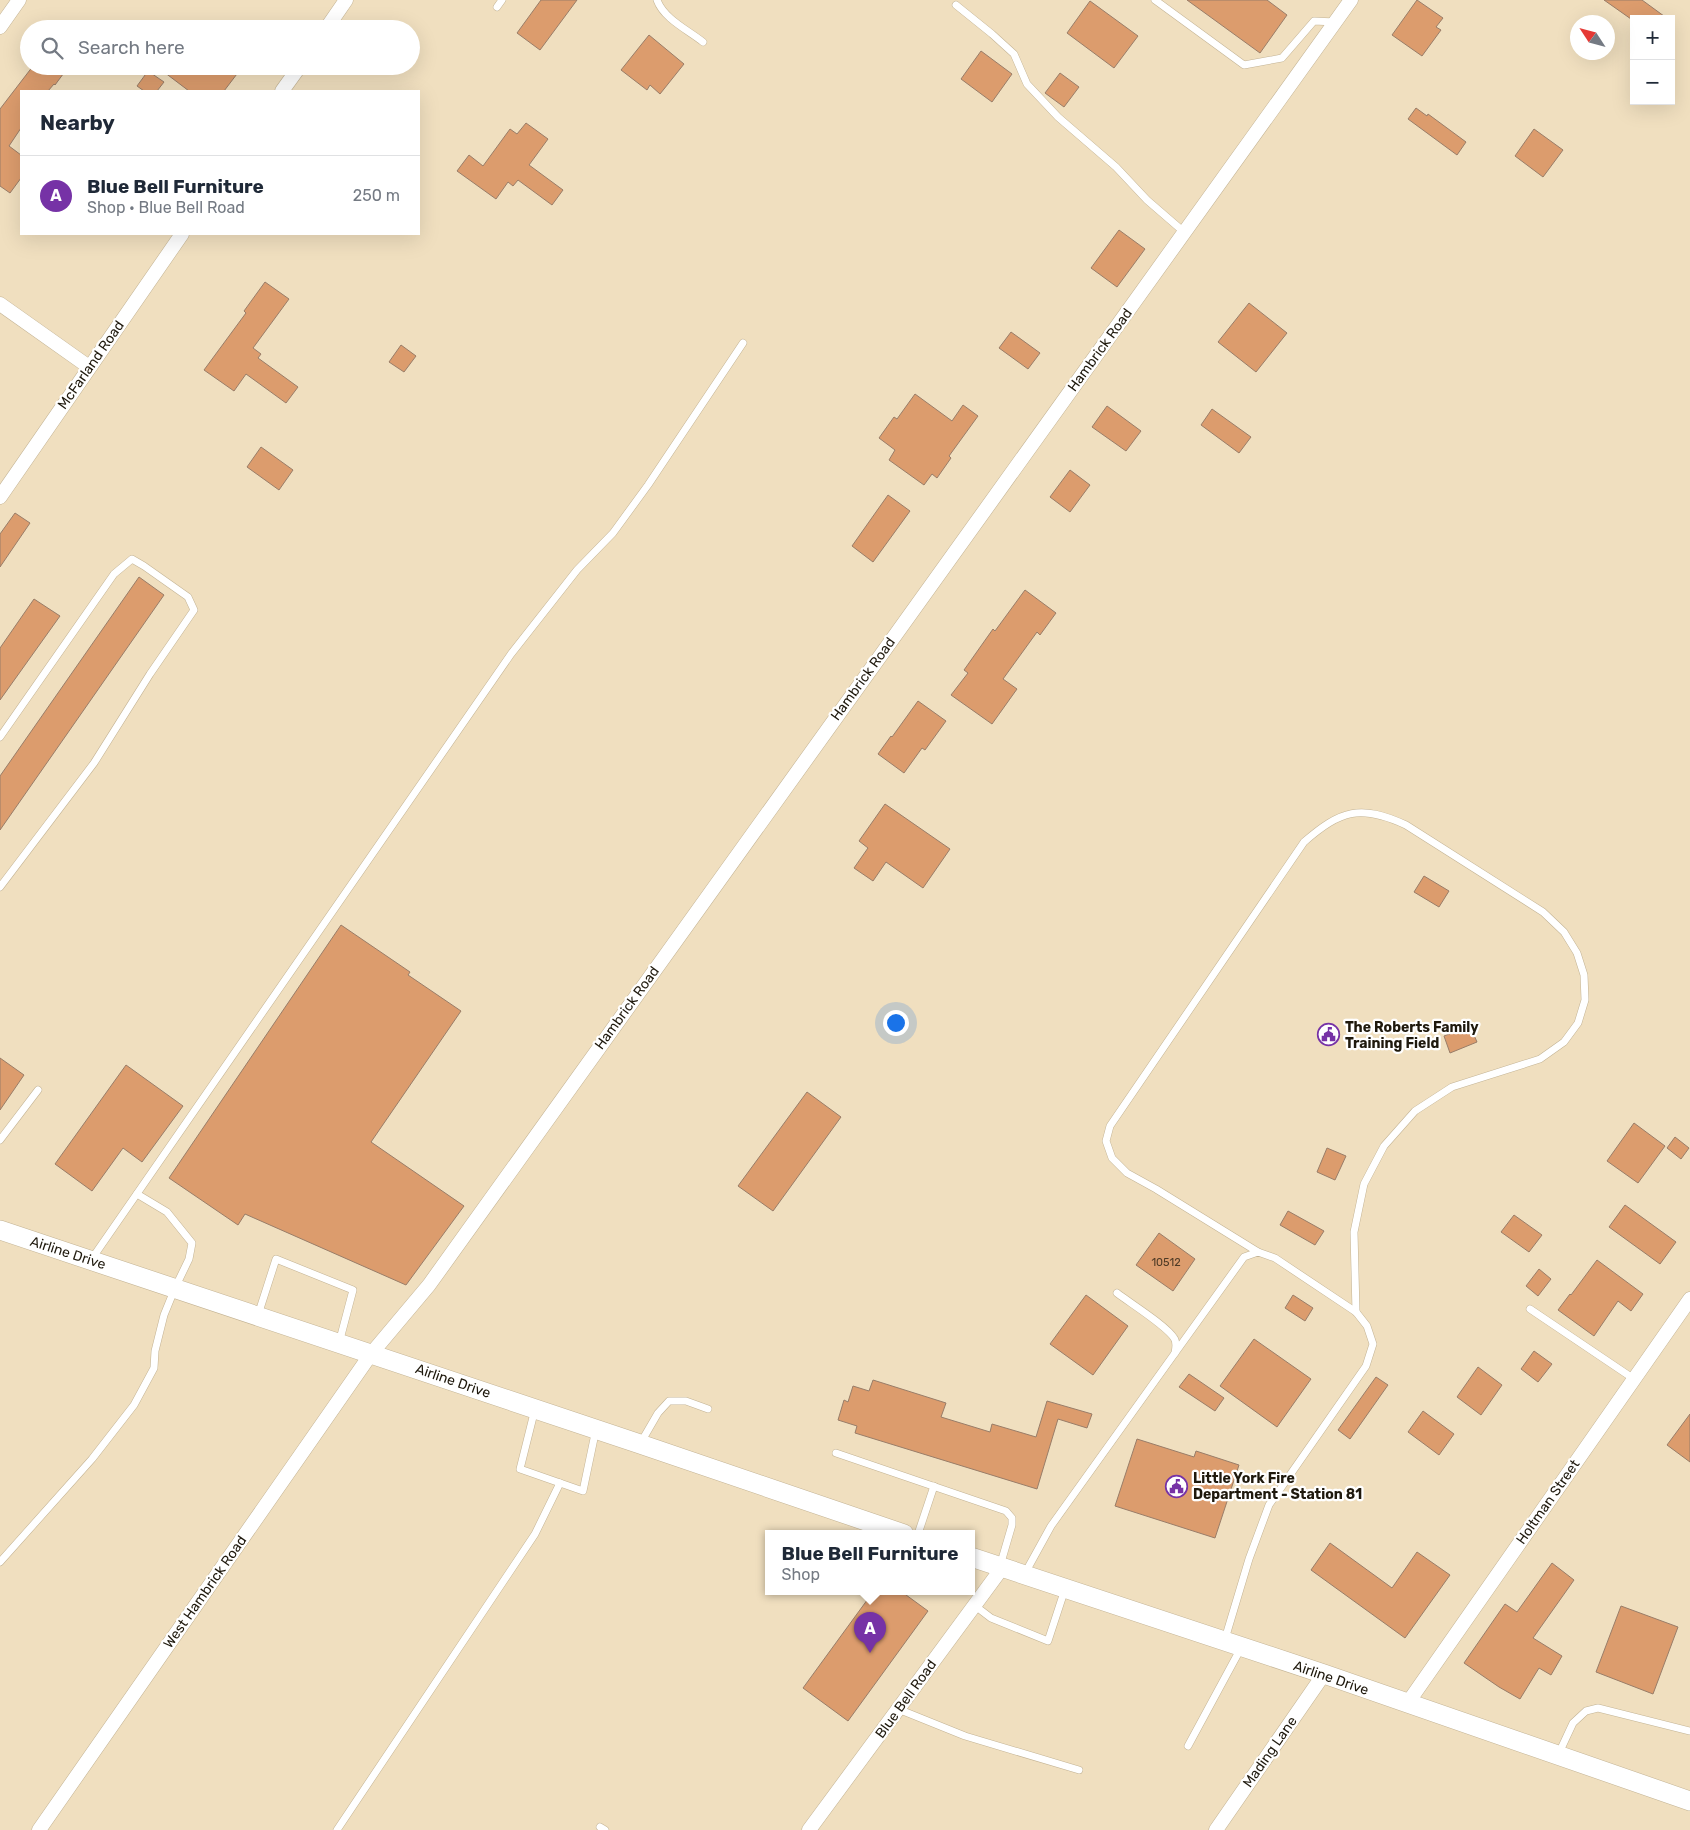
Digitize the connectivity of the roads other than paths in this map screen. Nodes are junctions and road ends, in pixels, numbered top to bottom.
1 (19, 0) edge
2 (346, 0) edge
3 (502, 0) edge
4 (657, 0) edge
5 (1155, 0) edge
6 (1351, 0) edge
7 (956, 6) dead end
8 (497, 7) dead end
9 (332, 20) edge
10 (1335, 22) junction
11 (0, 27) edge
12 (703, 42) dead end
13 (294, 75) edge
14 (283, 90) edge
15 (1184, 232) junction
16 (181, 235) edge
17 (0, 304) edge
18 (744, 343) dead end
19 (89, 367) junction
20 (0, 496) edge
21 (0, 737) edge
22 (0, 887) edge
23 (38, 1090) dead end
24 (0, 1140) edge
25 (136, 1194) junction
26 (0, 1230) edge
27 (1258, 1252) junction
28 (91, 1260) junction
29 (175, 1288) junction
30 (1117, 1293) dead end
31 (1690, 1299) edge
32 (1530, 1309) dead end
33 (1356, 1312) junction
34 (258, 1316) junction
35 (339, 1343) junction
36 (1175, 1353) junction
37 (371, 1354) junction
38 (1634, 1379) junction
39 (535, 1409) junction
40 (708, 1409) dead end
41 (596, 1430) junction
42 (640, 1444) junction
43 (836, 1453) dead end
44 (560, 1483) junction
45 (934, 1486) junction
46 (892, 1530) edge
47 (919, 1530) edge
48 (975, 1558) edge
49 (0, 1562) edge
50 (1001, 1567) junction
51 (1024, 1575) junction
52 (1065, 1589) junction
53 (974, 1605) junction
54 (1233, 1644) junction
55 (1324, 1674) junction
56 (1407, 1704) junction
57 (898, 1709) junction
58 (1690, 1731) edge
59 (1188, 1746) dead end
60 (1558, 1756) junction
61 (1079, 1770) dead end
62 (1690, 1801) edge
63 (39, 1830) edge
64 (337, 1830) edge
65 (809, 1830) edge
66 (1216, 1830) edge

1 - 11 street
2 - 9 street
3 - 8 lane
4 - 12 lane
5 - 10 lane
6 - 10 street, Hambrick Road
7 - 15 lane
10 - 15 street, Hambrick Road
13 - 14 street
15 - 37 street, Hambrick Road
16 - 19 street, McFarland Road
17 - 19 street
18 - 25 lane
19 - 20 street, McFarland Road
21 - 22 lane
23 - 24 lane
25 - 28 lane
25 - 29 lane
26 - 28 main road, Airline Drive
27 - 33 lane
27 - 33 lane
27 - 36 lane
28 - 29 main road, Airline Drive
29 - 34 main road, Airline Drive
29 - 49 lane
30 - 36 lane
31 - 38 street, Holtman Street
32 - 38 lane
33 - 54 lane
34 - 35 main road, Airline Drive
34 - 35 lane
35 - 37 main road, Airline Drive
36 - 51 lane
37 - 39 main road, Airline Drive
37 - 63 street, West Hambrick Road
38 - 56 street, Holtman Street
39 - 41 main road, Airline Drive
39 - 44 lane
40 - 42 lane
41 - 42 main road, Airline Drive
41 - 44 lane
42 - 46 main road, Airline Drive
43 - 45 lane
44 - 64 lane
45 - 47 lane
45 - 50 lane
48 - 50 main road, Airline Drive
50 - 51 main road, Airline Drive
50 - 53 street, Blue Bell Road
51 - 52 main road, Airline Drive
52 - 53 lane
52 - 54 main road, Airline Drive
53 - 57 street, Blue Bell Road
54 - 55 main road, Airline Drive
54 - 59 lane
55 - 56 main road, Airline Drive
55 - 66 street, Mading Lane
56 - 60 main road, Airline Drive
57 - 61 lane
57 - 65 street, Blue Bell Road
58 - 60 lane
60 - 62 main road, Airline Drive

